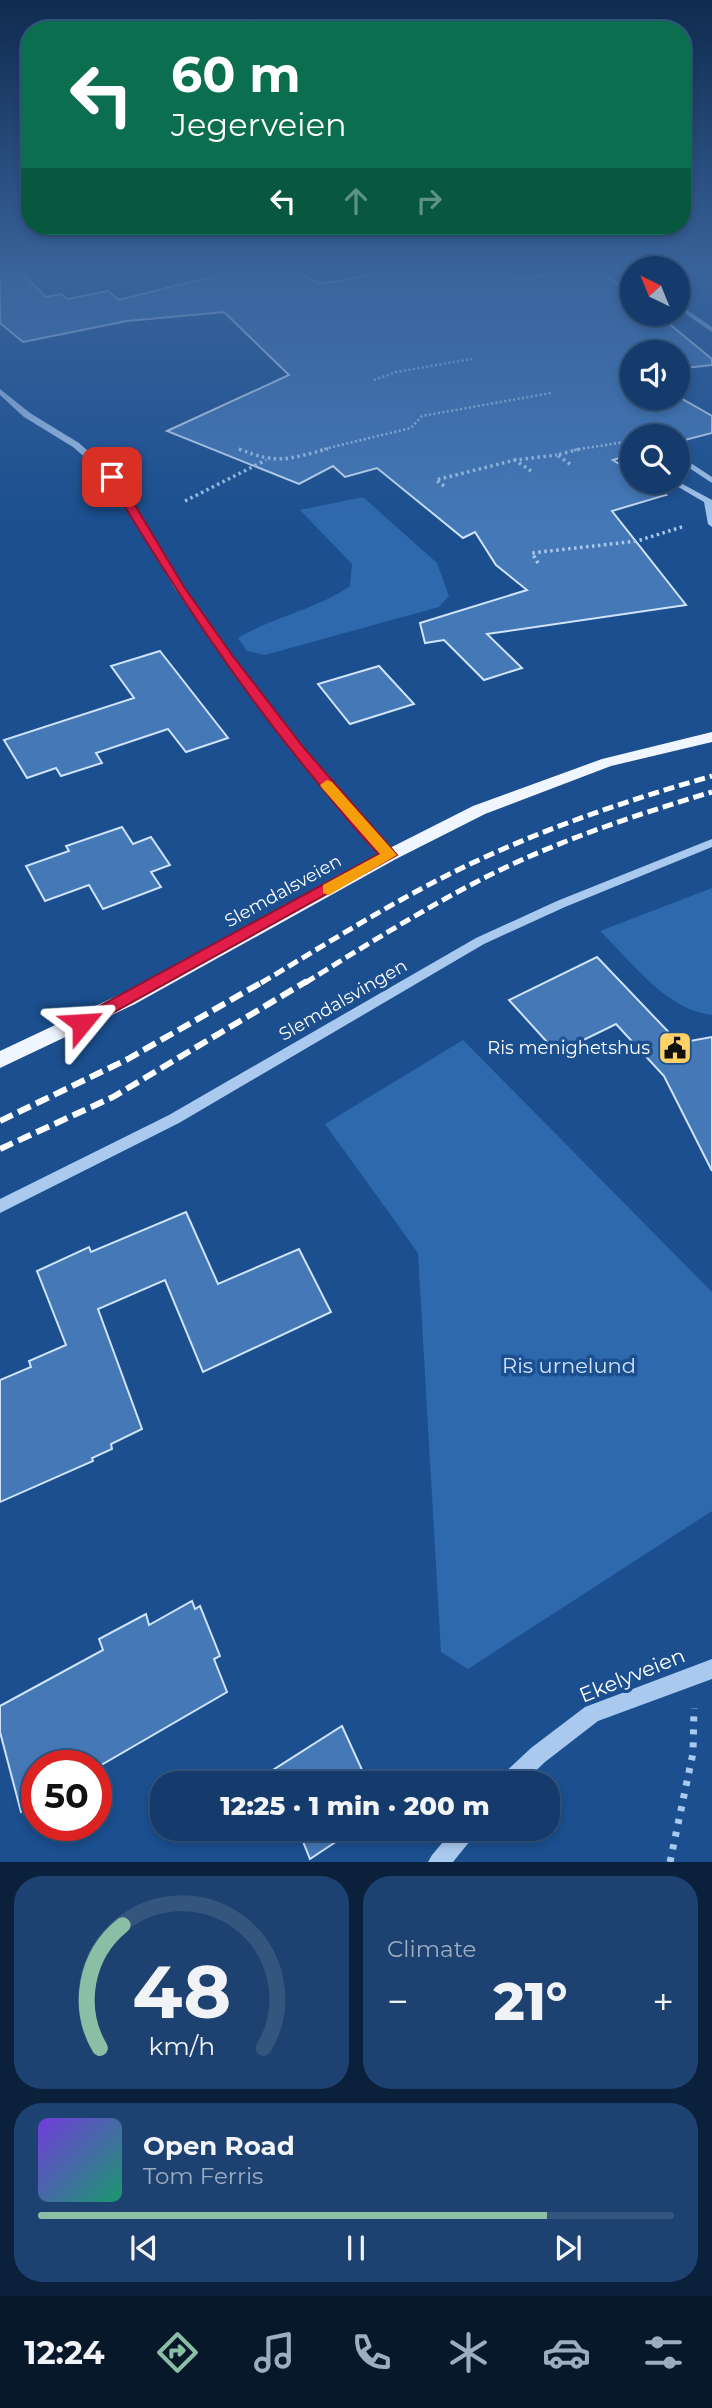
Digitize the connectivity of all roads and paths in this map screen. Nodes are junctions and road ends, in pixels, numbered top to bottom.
1 (472, 359) dead end
2 (374, 380) dead end
3 (0, 391) edge
4 (551, 393) dead end
5 (620, 443) edge
6 (239, 449) dead end
7 (557, 455) junction
8 (266, 460) junction
9 (515, 460) junction
10 (570, 464) dead end
11 (690, 465) edge
12 (531, 471) dead end
13 (712, 481) edge
14 (444, 486) dead end
15 (690, 491) edge
16 (185, 501) dead end
17 (710, 503) edge
18 (710, 520) edge
19 (538, 563) dead end
20 (712, 737) edge
21 (712, 843) edge
22 (390, 855) junction
23 (0, 1060) edge
24 (0, 1206) edge
25 (712, 1669) edge
26 (693, 1677) junction
27 (521, 1771) edge
28 (457, 1841) edge
29 (439, 1862) edge
30 (670, 1862) edge

1 - 2 path
3 - 22 street
4 - 8 path
5 - 7 path
6 - 8 path
7 - 9 path
7 - 10 path
8 - 16 path
9 - 12 path
9 - 14 path
11 - 13 street
15 - 17 street
17 - 18 street
18 - 19 path
20 - 22 main road, Slemdalsveien
21 - 24 street, Slemdalsvingen
22 - 23 main road, Slemdalsveien
25 - 26 street, Ekelyveien
26 - 27 street, Ekelyveien
26 - 30 path
28 - 29 street

